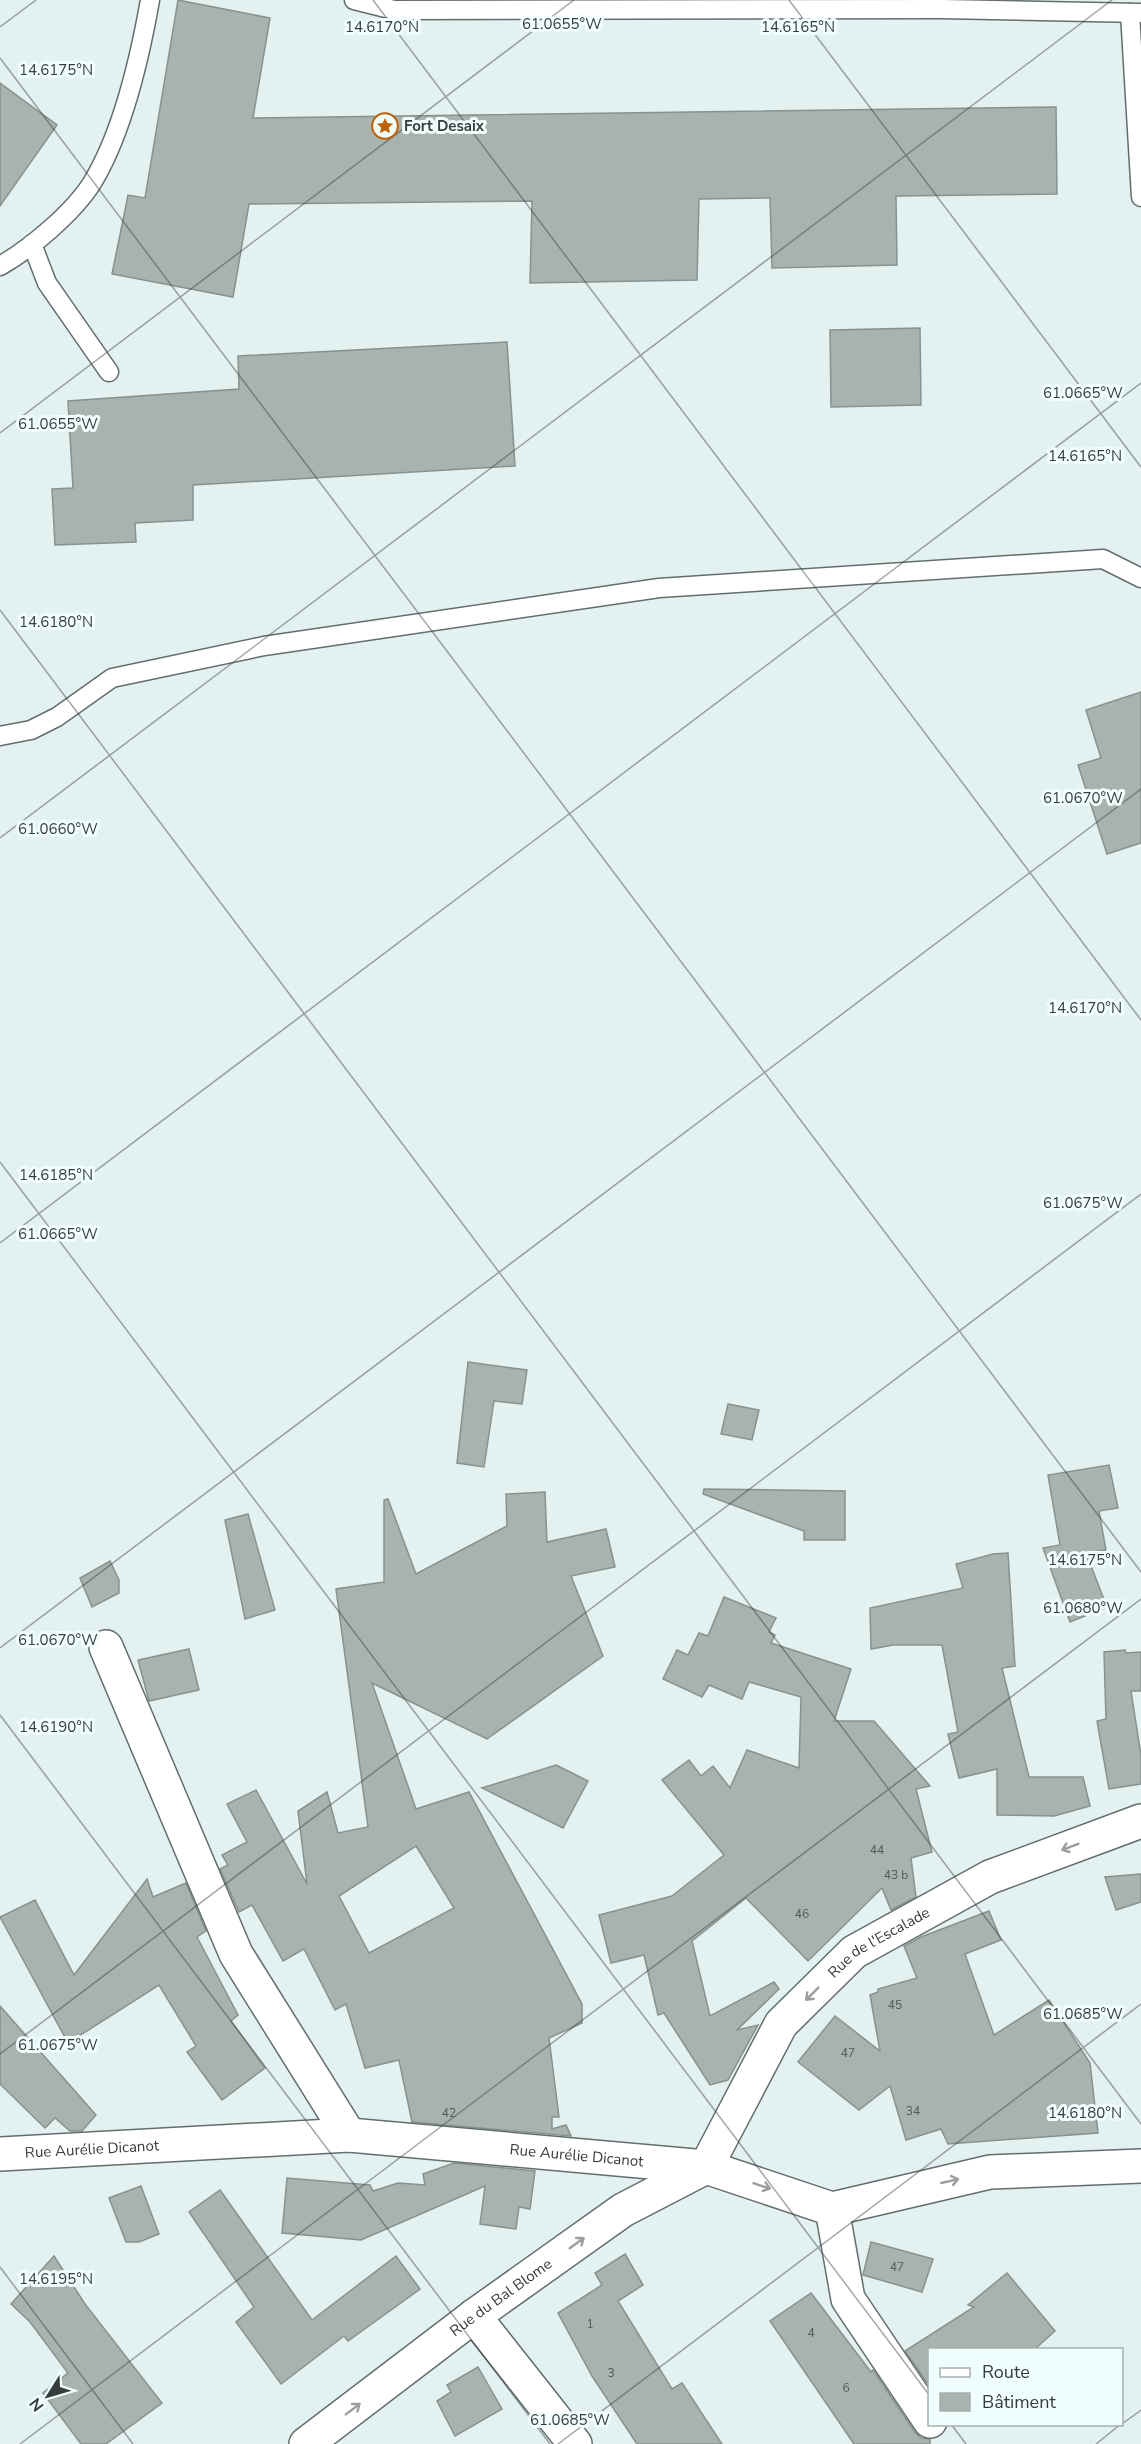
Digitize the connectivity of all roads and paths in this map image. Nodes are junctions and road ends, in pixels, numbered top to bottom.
1 (150, 0) edge
2 (354, 0) edge
3 (942, 4) edge
4 (849, 5) edge
5 (1136, 13) edge
6 (1141, 197) edge
7 (32, 244) junction
8 (0, 266) edge
9 (109, 372) dead end
10 (1141, 578) edge
11 (0, 736) edge
12 (106, 1647) dead end
13 (1136, 1826) edge
14 (349, 2136) junction
15 (0, 2154) edge
16 (1141, 2166) edge
17 (706, 2167) junction
18 (832, 2209) junction
19 (474, 2316) junction
20 (928, 2419) edge
21 (933, 2426) edge
22 (306, 2444) edge
23 (575, 2444) edge
24 (945, 2444) edge

1 - 7 lane
2 - 4 lane
3 - 4 lane
3 - 5 lane
5 - 6 lane
7 - 8 lane
7 - 9 lane
10 - 11 lane
12 - 14 street
13 -> 17 street, Rue de l'Escalade
14 - 15 street, Rue Aurélie Dicanot
14 - 17 street, Rue Aurélie Dicanot
18 -> 16 street
17 -> 18 street, Rue Aurélie Dicanot
19 -> 17 street, Rue du Bal Blome
18 - 20 street
22 -> 19 street, Rue du Bal Blome
19 - 23 street
21 - 24 street

